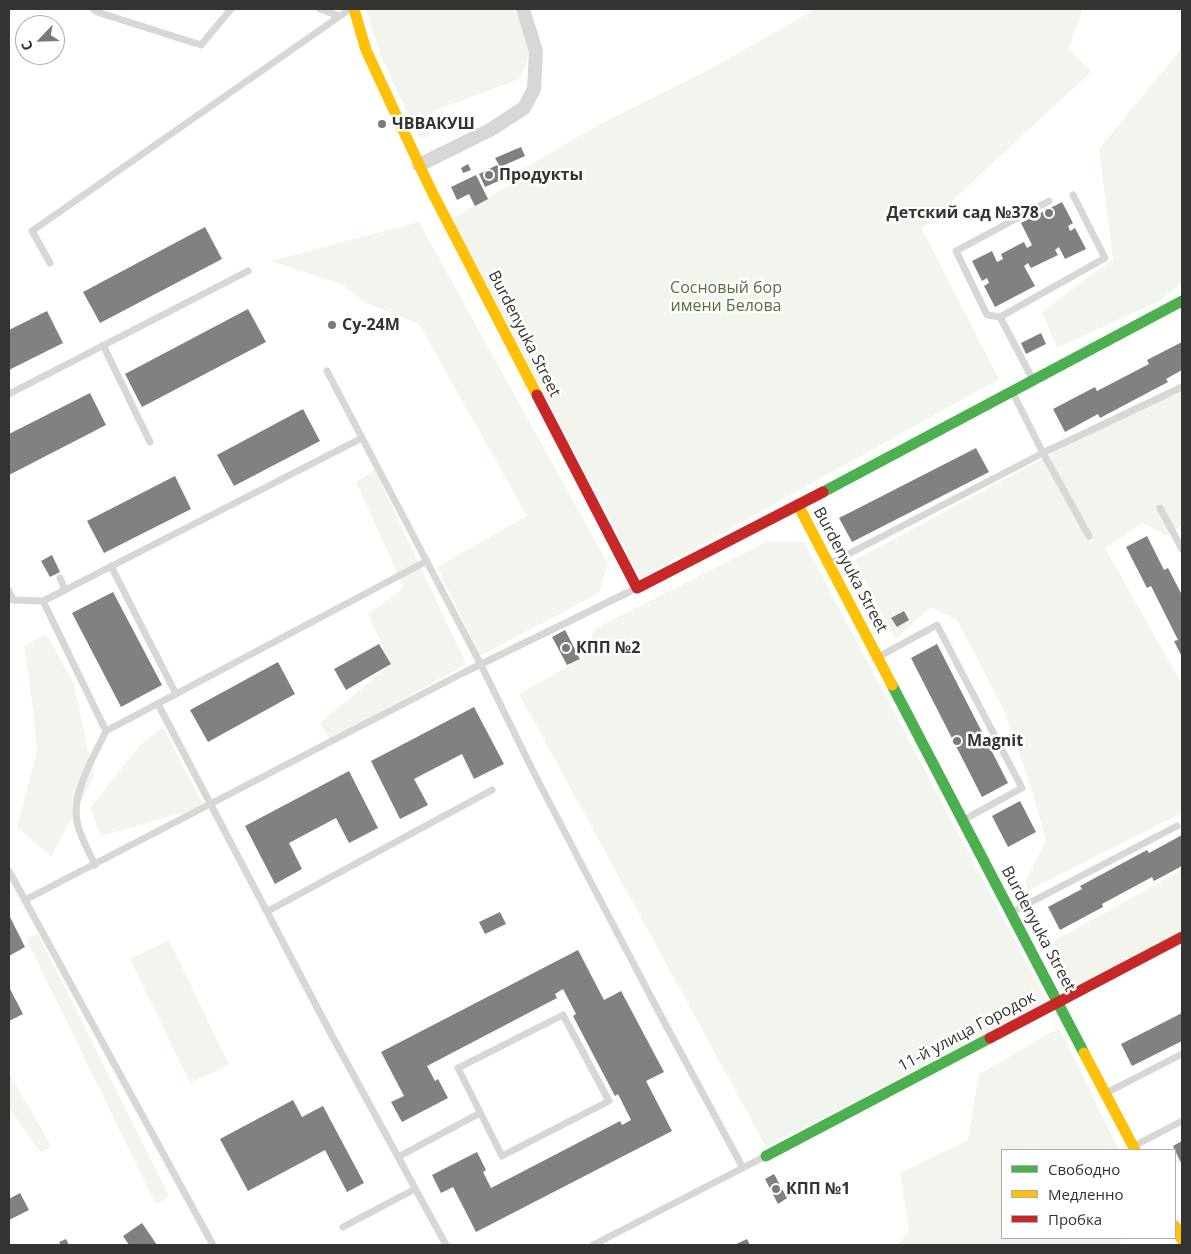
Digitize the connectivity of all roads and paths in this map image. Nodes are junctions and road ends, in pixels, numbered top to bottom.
1 (93, 9) edge
2 (231, 9) edge
3 (320, 9) edge
4 (350, 9) edge
5 (354, 9) edge
6 (522, 9) edge
7 (339, 16) junction
8 (419, 165) junction
9 (1073, 195) dead end
10 (1049, 201) dead end
11 (50, 263) dead end
12 (248, 271) dead end
13 (1182, 301) edge
14 (1000, 316) junction
15 (104, 345) junction
16 (327, 371) dead end
17 (1033, 380) junction
18 (1182, 387) edge
19 (1012, 392) junction
20 (9, 394) edge
21 (362, 438) junction
22 (150, 442) dead end
23 (1043, 453) junction
24 (798, 505) junction
25 (1160, 508) dead end
26 (1089, 536) dead end
27 (1182, 549) edge
28 (426, 561) junction
29 (829, 564) junction
30 (111, 566) junction
31 (60, 578) dead end
32 (637, 588) junction
33 (65, 590) junction
34 (9, 592) edge
35 (42, 601) junction
36 (878, 658) junction
37 (481, 665) junction
38 (176, 694) junction
39 (158, 704) junction
40 (106, 731) junction
41 (492, 790) dead end
42 (211, 804) junction
43 (963, 821) junction
44 (1177, 826) dead end
45 (96, 865) junction
46 (9, 871) edge
47 (25, 900) junction
48 (268, 911) junction
49 (1011, 913) junction
50 (1182, 937) edge
51 (1057, 1002) junction
52 (1182, 1054) edge
53 (1105, 1093) junction
54 (480, 1113) junction
55 (1182, 1121) edge
56 (1134, 1148) edge
57 (766, 1156) joint
58 (398, 1157) junction
59 (743, 1168) junction
60 (415, 1189) junction
61 (344, 1227) dead end
62 (1176, 1228) edge
63 (1182, 1240) edge
64 (213, 1245) edge
65 (446, 1245) edge
66 (593, 1245) edge

1 - 2 lane
3 - 7 lane
4 - 7 lane
5 - 8 street, Burdenyuka Street
6 - 8 street
7 - 11 lane
8 - 32 street, Burdenyuka Street
9 - 14 lane
10 - 14 lane
12 - 15 lane
13 - 17 street
14 - 17 lane
15 - 20 lane
15 - 22 lane
16 - 21 lane
17 - 19 street
18 - 23 lane
19 - 23 lane
19 - 24 street
21 - 28 lane
21 - 30 lane
23 - 26 lane
23 - 29 lane
24 - 29 street, Burdenyuka Street
24 - 32 street, Burdenyuka Street
25 - 27 lane
28 - 37 lane
28 - 38 lane
29 - 36 street, Burdenyuka Street
30 - 33 lane
30 - 38 lane
31 - 33 lane
32 - 37 lane
33 - 35 lane
34 - 35 lane
35 - 40 lane
36 - 43 street, Burdenyuka Street
36 - 43 lane
37 - 42 lane
37 - 59 lane
38 - 39 lane
39 - 40 lane
39 - 42 lane
40 - 45 lane
41 - 48 lane
42 - 45 lane
42 - 48 lane
43 - 49 street, Burdenyuka Street
44 - 49 lane
45 - 47 lane
46 - 47 lane
47 - 64 lane
48 - 58 lane
49 - 51 street, Burdenyuka Street
50 - 51 street, 11-й улица Городок
51 - 53 street, Burdenyuka Street
51 - 57 street, 11-й улица Городок
52 - 53 lane
53 - 56 street, Burdenyuka Street
54 - 54 lane
54 - 58 lane
55 - 56 lane
57 - 59 lane
58 - 60 lane
59 - 66 lane
60 - 61 lane
60 - 65 lane
62 - 63 street

